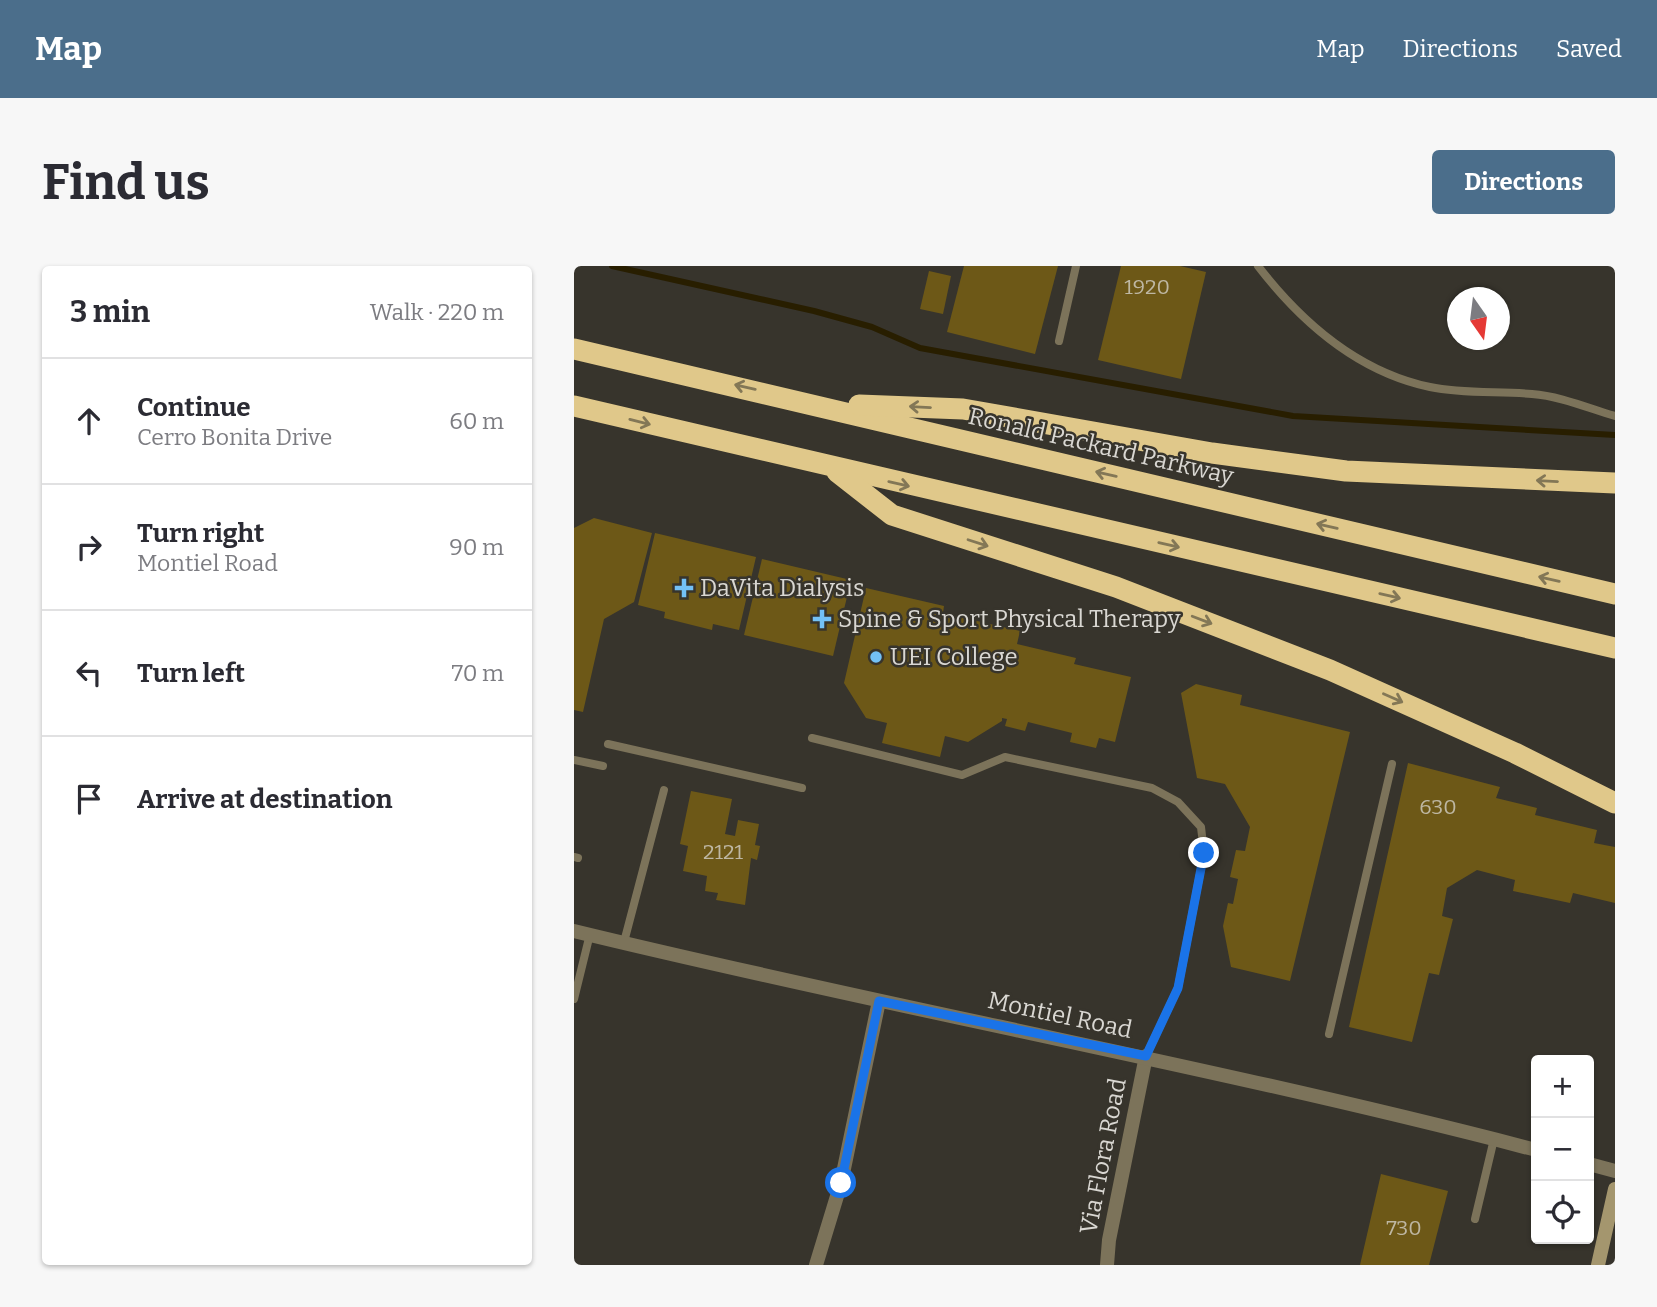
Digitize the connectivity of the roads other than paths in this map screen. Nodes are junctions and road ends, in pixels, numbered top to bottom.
1 (1076, 266) edge
2 (1258, 266) edge
3 (1059, 341) dead end
4 (574, 349) edge
5 (811, 402) junction
6 (574, 406) edge
7 (1615, 416) edge
8 (832, 468) junction
9 (1615, 483) edge
10 (1615, 594) edge
11 (1615, 648) edge
12 (812, 738) dead end
13 (608, 744) dead end
14 (574, 760) edge
15 (1392, 764) dead end
16 (603, 766) dead end
17 (802, 788) dead end
18 (664, 790) dead end
19 (1615, 803) edge
20 (574, 931) edge
21 (590, 934) junction
22 (624, 942) junction
23 (574, 999) edge
24 (879, 1001) junction
25 (1329, 1034) dead end
26 (1146, 1056) junction
27 (1494, 1139) junction
28 (1531, 1149) edge
29 (1594, 1165) edge
30 (1615, 1171) edge
31 (1615, 1189) edge
32 (1475, 1219) dead end
33 (816, 1265) edge
34 (1107, 1265) edge
35 (1598, 1265) edge

1 - 3 lane
2 - 7 lane
5 -> 4 highway, Ronald Packard Parkway
9 -> 5 highway
10 -> 5 highway, Ronald Packard Parkway
6 -> 8 highway
8 -> 11 highway
8 -> 19 highway
12 - 26 lane
13 - 17 lane
14 - 16 lane
15 - 25 lane
18 - 22 lane
20 - 21 street, Montiel Road
21 - 22 street, Montiel Road
21 - 23 lane
22 - 24 street, Montiel Road
24 - 26 street, Montiel Road
24 - 33 street
26 - 27 street, Montiel Road
26 - 34 street, Via Flora Road
27 - 28 street, Montiel Road
27 - 32 lane
29 - 30 street
31 - 35 main road

